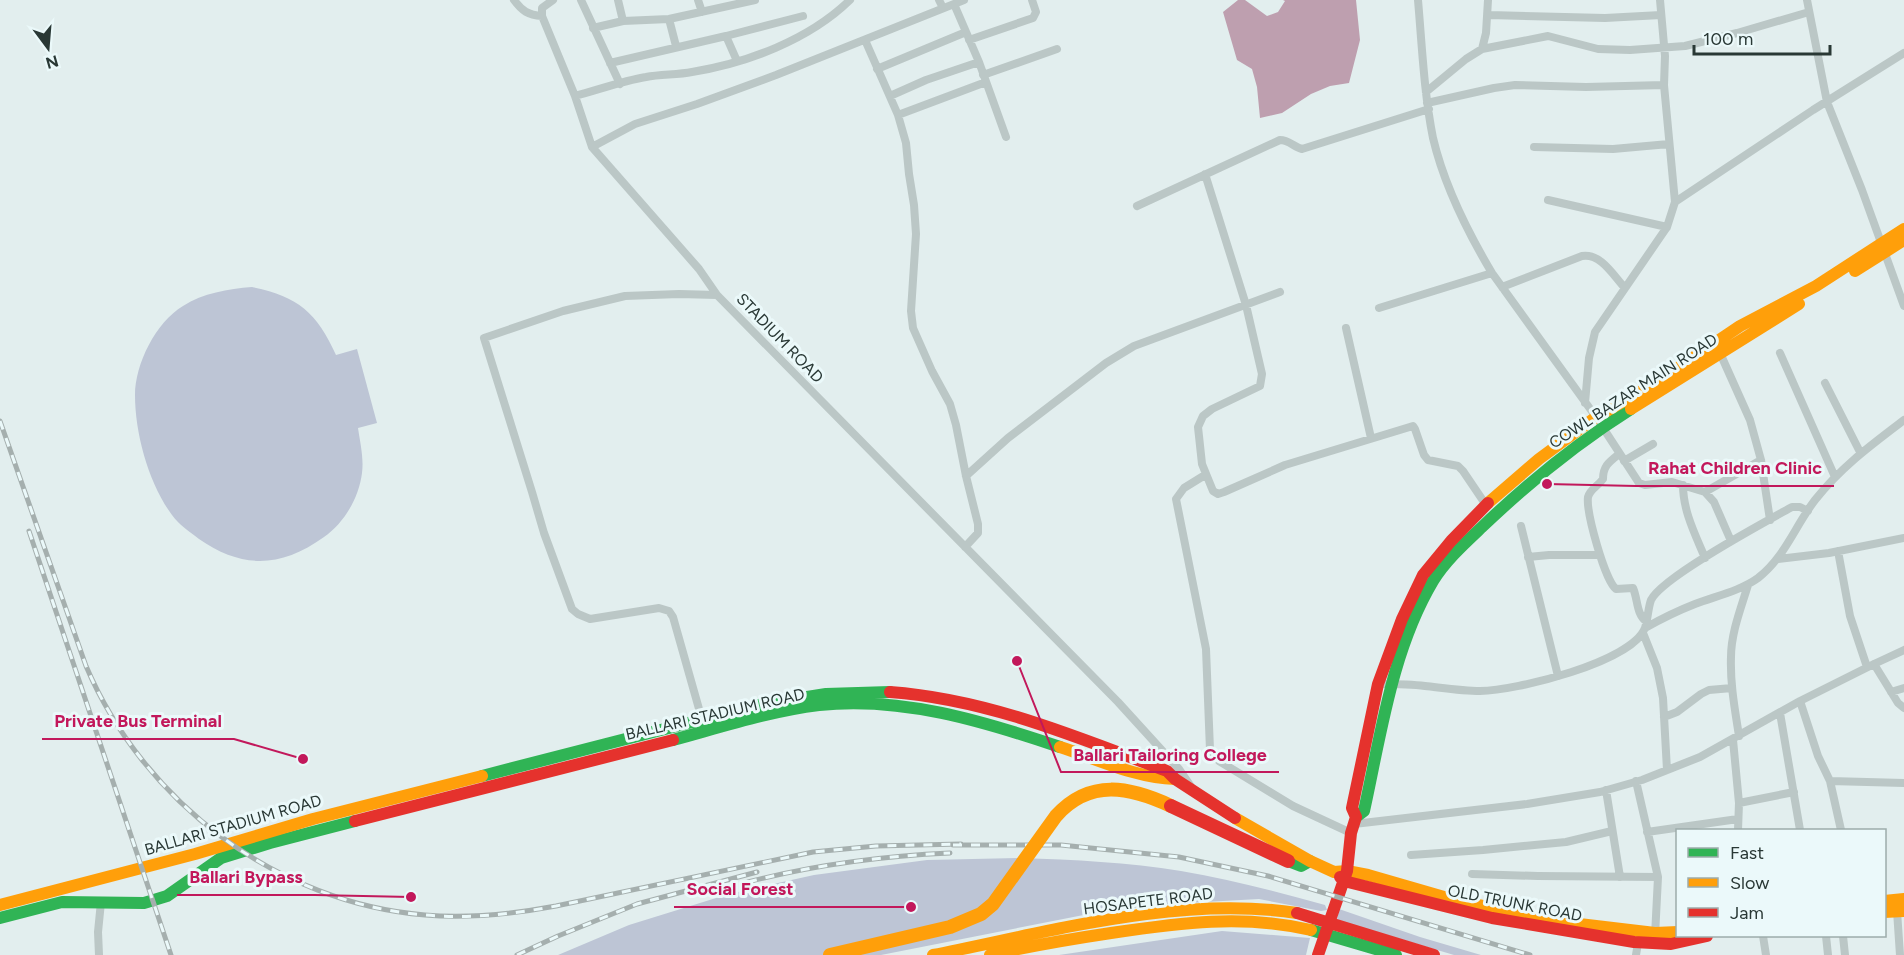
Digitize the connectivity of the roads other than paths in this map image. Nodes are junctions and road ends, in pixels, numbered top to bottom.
1 (514, 0) edge
2 (581, 0) edge
3 (618, 0) edge
4 (698, 0) edge
5 (755, 0) edge
6 (850, 0) edge
7 (964, 0) edge
8 (1032, 0) edge
9 (1419, 0) edge
10 (1488, 0) edge
11 (1660, 0) edge
12 (1807, 0) edge
13 (550, 2) edge
14 (742, 2) edge
15 (941, 4) edge
16 (954, 4) junction
17 (702, 12) junction
18 (1809, 12) junction
19 (803, 15) dead end
20 (1489, 15) junction
21 (1661, 15) junction
22 (542, 16) junction
23 (669, 19) junction
24 (623, 21) junction
25 (593, 28) junction
26 (726, 36) junction
27 (968, 36) junction
28 (865, 40) junction
29 (676, 46) junction
30 (1664, 47) junction
31 (1057, 49) dead end
32 (1482, 49) junction
33 (1904, 53) edge
34 (737, 61) junction
35 (979, 62) junction
36 (610, 63) junction
37 (877, 69) junction
38 (984, 78) junction
39 (620, 84) junction
40 (1664, 85) junction
41 (1426, 92) junction
42 (575, 96) junction
43 (890, 96) junction
44 (1827, 102) junction
45 (1428, 106) junction
46 (898, 115) junction
47 (1006, 137) dead end
48 (1669, 144) junction
49 (592, 147) junction
50 (1534, 147) dead end
51 (1205, 174) junction
52 (1548, 200) dead end
53 (1675, 202) junction
54 (1137, 206) dead end
55 (1667, 227) junction
56 (1904, 229) edge
57 (1904, 240) edge
58 (1883, 249) junction
59 (1492, 273) junction
60 (1502, 287) junction
61 (1625, 288) junction
62 (1280, 292) dead end
63 (717, 295) junction
64 (1246, 305) junction
65 (1904, 306) edge
66 (1379, 308) dead end
67 (1346, 328) dead end
68 (1716, 351) junction
69 (1780, 353) dead end
70 (1825, 383) dead end
71 (1585, 403) junction
72 (1904, 420) edge
73 (1599, 422) junction
74 (1371, 438) junction
75 (1653, 444) dead end
76 (1860, 452) junction
77 (1622, 458) junction
78 (1761, 460) junction
79 (1205, 475) junction
80 (966, 476) junction
81 (1836, 477) junction
82 (1683, 485) junction
83 (1705, 492) junction
84 (1486, 505) junction
85 (1808, 511) junction
86 (1770, 520) junction
87 (1521, 526) dead end
88 (1463, 537) junction
89 (1904, 538) edge
90 (1731, 542) junction
91 (967, 545) junction
92 (1838, 551) junction
93 (1599, 555) junction
94 (1528, 557) junction
95 (1705, 558) junction
96 (1778, 559) junction
97 (1748, 585) junction
98 (1645, 627) junction
99 (1904, 650) edge
100 (1870, 665) junction
101 (1558, 676) junction
102 (1385, 684) junction
103 (1732, 688) junction
104 (1904, 688) edge
105 (1891, 692) junction
106 (1800, 701) junction
107 (1904, 708) edge
108 (992, 710) junction
109 (1780, 713) junction
110 (1664, 717) junction
111 (988, 724) junction
112 (704, 725) junction
113 (1736, 738) junction
114 (1667, 770) junction
115 (1175, 779) junction
116 (1636, 781) junction
117 (1830, 781) junction
118 (1904, 783) edge
119 (1192, 788) junction
120 (1605, 790) junction
121 (1794, 792) junction
122 (1739, 803) junction
123 (1738, 819) junction
124 (314, 825) junction
125 (1354, 825) junction
126 (1738, 829) edge
127 (1800, 829) edge
128 (1841, 829) edge
129 (1612, 831) junction
130 (1647, 832) junction
131 (1411, 855) dead end
132 (1310, 861) junction
133 (1345, 874) junction
134 (1472, 874) dead end
135 (1620, 877) junction
136 (1658, 877) junction
137 (1904, 899) edge
138 (1886, 901) edge
139 (100, 902) junction
140 (0, 905) edge
141 (1895, 912) edge
142 (0, 918) edge
143 (1328, 928) junction
144 (1676, 932) edge
145 (1763, 937) edge
146 (1826, 937) edge
147 (1843, 937) edge
148 (1701, 938) edge
149 (1655, 939) junction
150 (1637, 949) edge
151 (99, 955) edge
152 (830, 955) edge
153 (933, 955) edge
154 (990, 955) edge
155 (1318, 955) edge
156 (1396, 955) edge
157 (1434, 955) edge
158 (1766, 955) edge
159 (1828, 955) edge
160 (1845, 955) edge
161 (1900, 955) edge

1 - 22 street
2 - 25 street
3 - 24 street
4 - 17 street
5 - 14 street
6 - 34 street
7 - 16 street
8 - 27 street
9 - 41 street
10 - 20 street
11 - 21 street
12 - 18 street
13 - 22 street
14 - 17 street
15 - 16 street
15 - 28 street
16 - 27 street
17 - 23 street
18 - 30 street
18 - 44 street
19 - 26 street
20 - 21 street
20 - 32 street
21 - 30 street
22 - 42 street
23 - 24 street
23 - 29 street
24 - 25 street
25 - 36 street
26 - 29 street
26 - 34 street
27 - 35 street
27 - 37 street
28 - 37 street
28 - 49 street
29 - 36 street
30 - 32 street
30 - 40 street
31 - 38 street
32 - 41 street
33 - 44 street
34 - 39 street
35 - 38 street
35 - 43 street
36 - 39 street
37 - 43 street
38 - 46 street
38 - 47 street
39 - 42 street
40 - 45 street
40 - 48 street
41 - 45 street
42 - 49 street
43 - 46 street
44 - 53 street
44 - 58 street
45 - 51 street
45 - 59 street
46 - 80 street
48 - 50 street
48 - 53 street
49 - 63 street
51 - 54 street
51 - 64 street
52 - 55 street
53 - 55 street
55 - 61 street
56 - 58 main road
57 - 58 main road
58 - 65 street
58 - 68 main road
59 - 60 street
59 - 66 street
60 - 61 street
60 - 71 street
61 - 71 street
62 - 64 street
63 - 91 street, STADIUM ROAD
63 - 112 street, STADIUM ROAD
64 - 79 street
64 - 80 street
67 - 74 street
68 - 73 main road
68 - 78 street
69 - 81 street
70 - 76 street
71 - 73 street
72 - 76 street
73 - 77 street
73 - 84 main road
73 - 88 main road, COWL BAZAR MAIN ROAD
74 - 79 street
74 - 84 street
75 - 77 street
76 - 81 street
77 - 82 street
77 - 93 street
78 - 83 street
78 - 86 street
79 - 125 street
80 - 91 street
81 - 85 street
82 - 83 street
82 - 95 street
83 - 90 street
84 - 88 main road
85 - 86 street
85 - 96 street
86 - 90 street
87 - 94 street
88 - 102 main road
89 - 92 street
90 - 95 street
91 - 119 street, STADIUM ROAD
92 - 96 street
92 - 100 street
93 - 94 street
93 - 98 street
94 - 101 street
95 - 98 street
96 - 97 street
97 - 98 street
97 - 103 street
98 - 101 street
98 - 110 street
99 - 100 street
100 - 105 street
100 - 106 street
101 - 102 street
102 - 125 main road
103 - 110 street
103 - 113 street
104 - 105 street
105 - 107 street
106 - 109 street
106 - 117 street
108 - 111 main road
108 - 112 main road, BALLARI STADIUM ROAD
108 - 115 main road, BALLARI STADIUM ROAD
109 - 113 street
109 - 121 street
110 - 114 street
111 - 112 main road, BALLARI STADIUM ROAD
111 - 115 main road, BALLARI STADIUM ROAD
112 - 124 main road, BALLARI STADIUM ROAD
113 - 114 street
113 - 122 street
114 - 116 street
115 - 119 main road
116 - 120 street
116 - 130 street
117 - 118 street
117 - 128 street
119 - 132 main road
120 - 125 street
120 - 129 street
121 - 122 street
121 - 127 street
122 - 123 street
123 - 126 street
123 - 130 street
124 - 139 main road, BALLARI STADIUM ROAD
124 - 140 main road, BALLARI STADIUM ROAD
125 - 133 main road
129 - 131 street
129 - 135 street
130 - 136 street
132 - 133 main road
132 - 152 main road, bridge
133 - 143 main road
133 - 149 main road, OLD TRUNK ROAD
133 - 150 main road, OLD TRUNK ROAD
134 - 135 street
135 - 136 street
136 - 149 street
137 - 138 main road
139 - 142 main road, BALLARI STADIUM ROAD
139 - 151 street
141 - 161 street
143 - 153 main road, HOSAPETE ROAD
143 - 154 main road, HOSAPETE ROAD
143 - 155 main road
143 - 156 main road, HOSAPETE ROAD
143 - 157 main road, HOSAPETE ROAD
144 - 149 main road, OLD TRUNK ROAD
145 - 158 street
146 - 159 street
147 - 160 street
148 - 149 main road, OLD TRUNK ROAD
149 - 150 main road, OLD TRUNK ROAD

